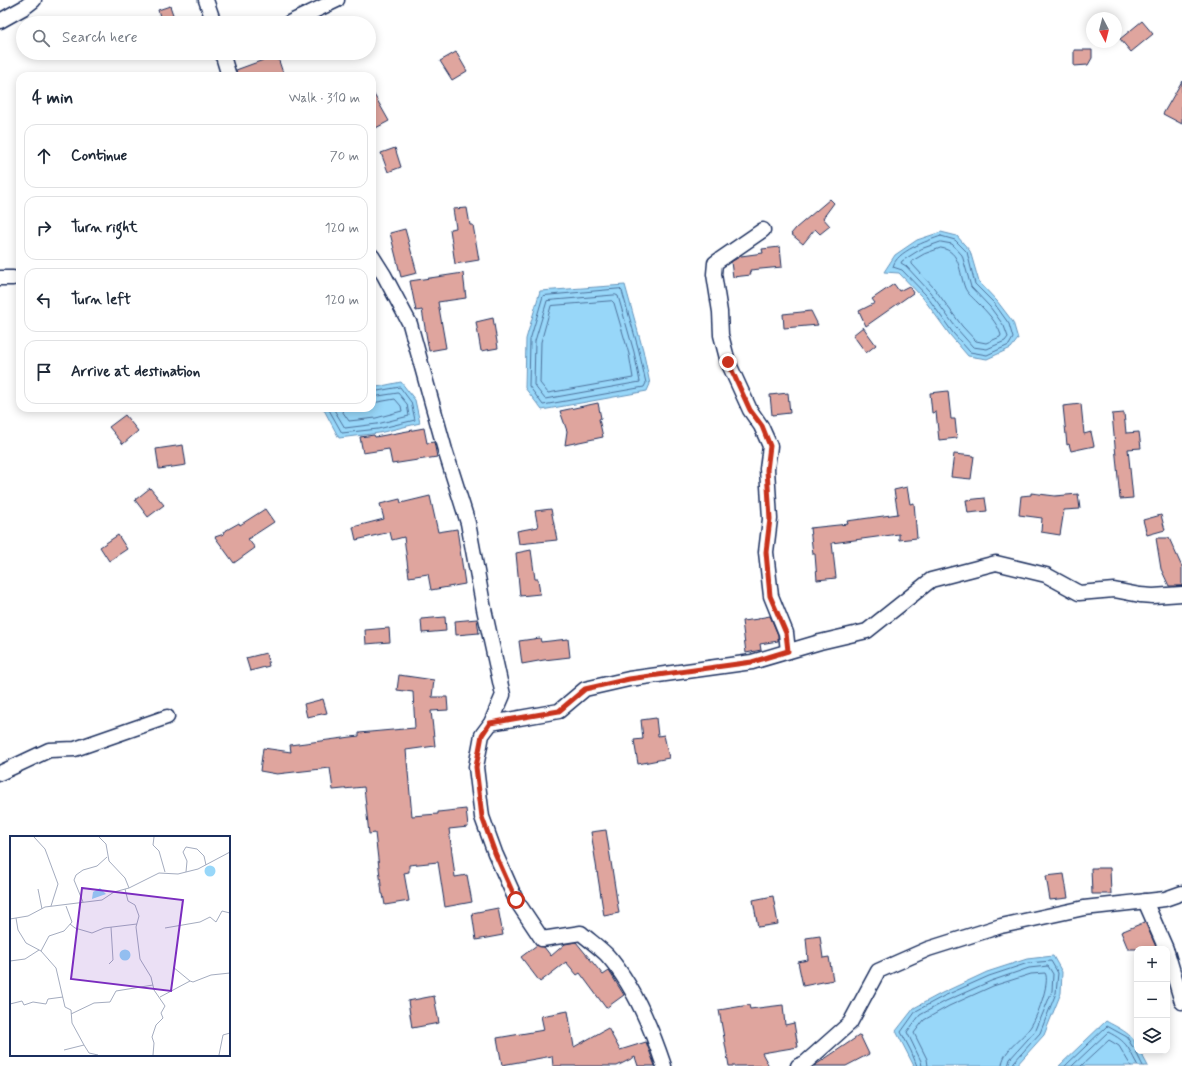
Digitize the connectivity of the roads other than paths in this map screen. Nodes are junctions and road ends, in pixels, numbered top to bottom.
1 (34, 0) edge
2 (206, 0) edge
3 (337, 0) edge
4 (212, 16) edge
5 (304, 16) edge
6 (0, 21) edge
7 (224, 60) edge
8 (228, 72) edge
9 (763, 230) dead end
10 (376, 262) edge
11 (1182, 594) edge
12 (788, 651) junction
13 (167, 717) dead end
14 (490, 723) junction
15 (0, 773) edge
16 (1182, 893) edge
17 (1145, 901) junction
18 (1164, 946) edge
19 (1170, 963) edge
20 (1182, 1002) edge
21 (664, 1066) edge
22 (798, 1066) edge

1 - 6 street
2 - 4 street
3 - 5 street
7 - 8 street
9 - 12 street
10 - 14 street
11 - 12 street
12 - 14 street
13 - 15 street
14 - 21 street
16 - 17 street
17 - 18 street
17 - 22 street
19 - 20 street

